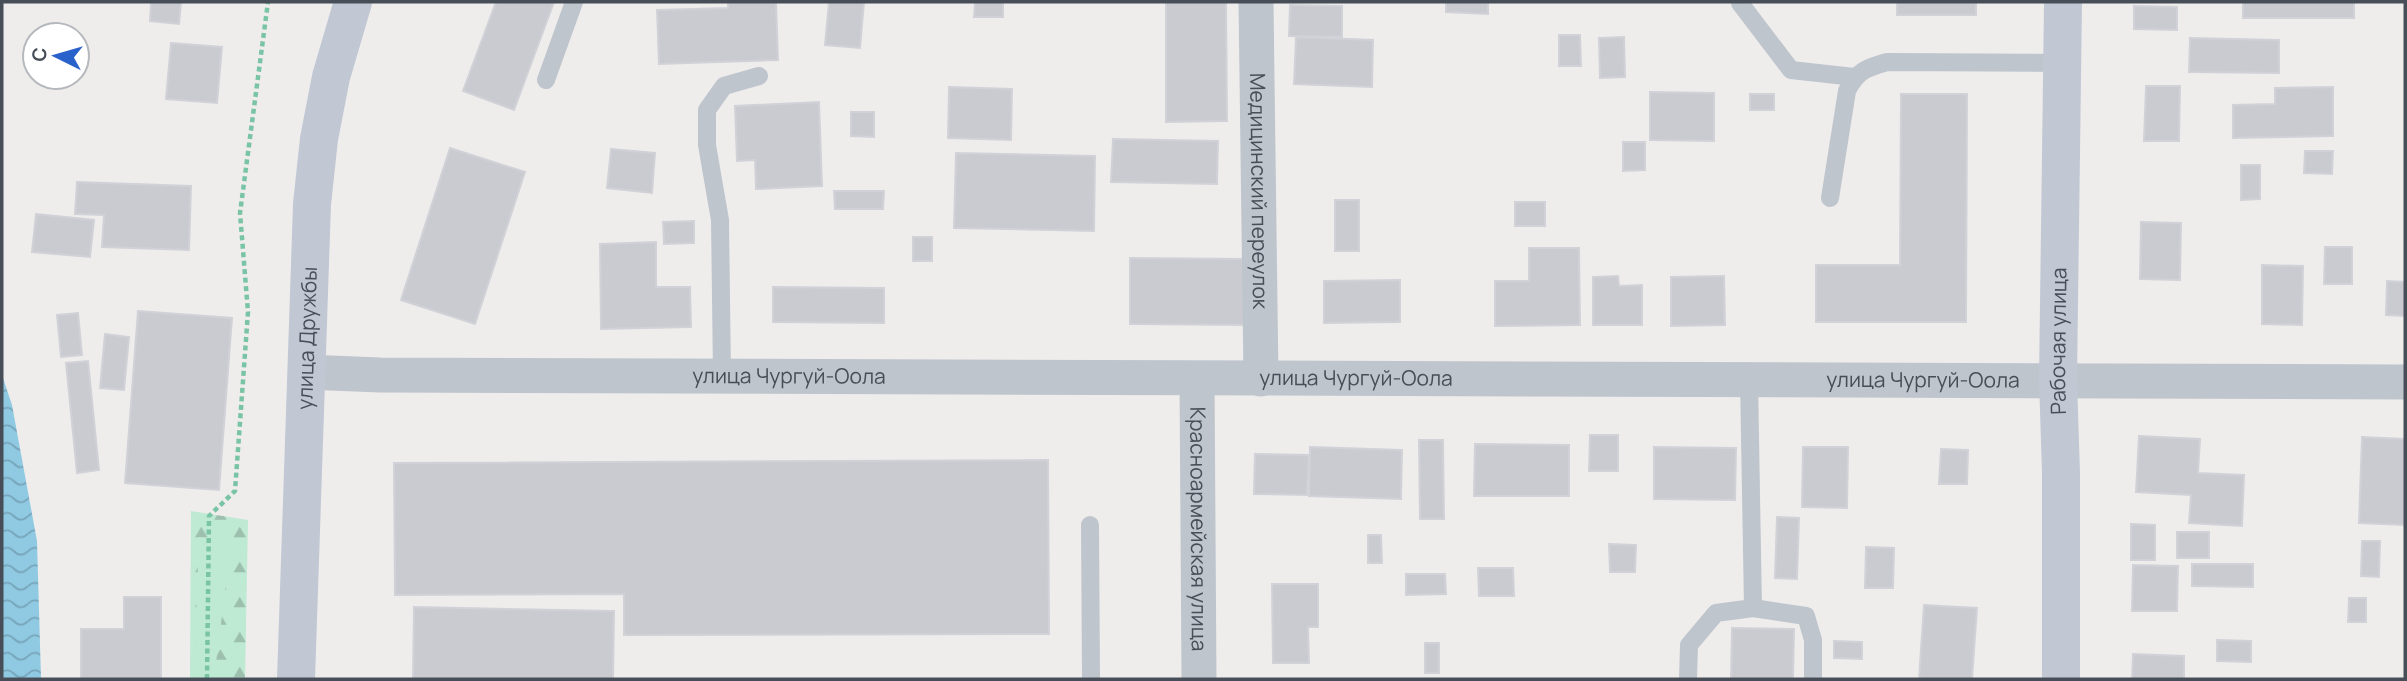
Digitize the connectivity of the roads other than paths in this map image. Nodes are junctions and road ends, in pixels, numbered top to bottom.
1 (353, 2) edge
2 (575, 2) edge
3 (1256, 2) edge
4 (2063, 2) edge
5 (1740, 3) edge
6 (2061, 63) junction
7 (759, 76) dead end
8 (1854, 77) junction
9 (546, 80) dead end
10 (1830, 198) dead end
11 (306, 372) junction
12 (722, 376) junction
13 (1197, 379) junction
14 (1261, 379) junction
15 (1749, 379) junction
16 (2058, 380) junction
17 (2405, 382) edge
18 (1090, 525) dead end
19 (1753, 608) junction
20 (296, 679) edge
21 (1091, 679) edge
22 (1199, 679) edge
23 (1688, 679) edge
24 (1813, 679) edge
25 (2061, 679) edge

1 - 11 main road, улица Дружбы
2 - 9 lane
3 - 14 street, Медицинский переулок
4 - 6 main road, Рабочая улица
5 - 8 lane
6 - 8 lane
6 - 16 main road, Рабочая улица
7 - 12 lane
8 - 10 lane
11 - 12 street, улица Чургуй-Оола
11 - 20 main road, улица Дружбы
12 - 13 street, улица Чургуй-Оола
13 - 14 street, улица Чургуй-Оола
13 - 22 street, Красноармейская улица
14 - 15 street, улица Чургуй-Оола
15 - 16 street, улица Чургуй-Оола
15 - 19 lane
16 - 17 street, улица Чургуй-Оола
16 - 25 main road, Рабочая улица
18 - 21 lane
19 - 23 lane
19 - 24 lane

